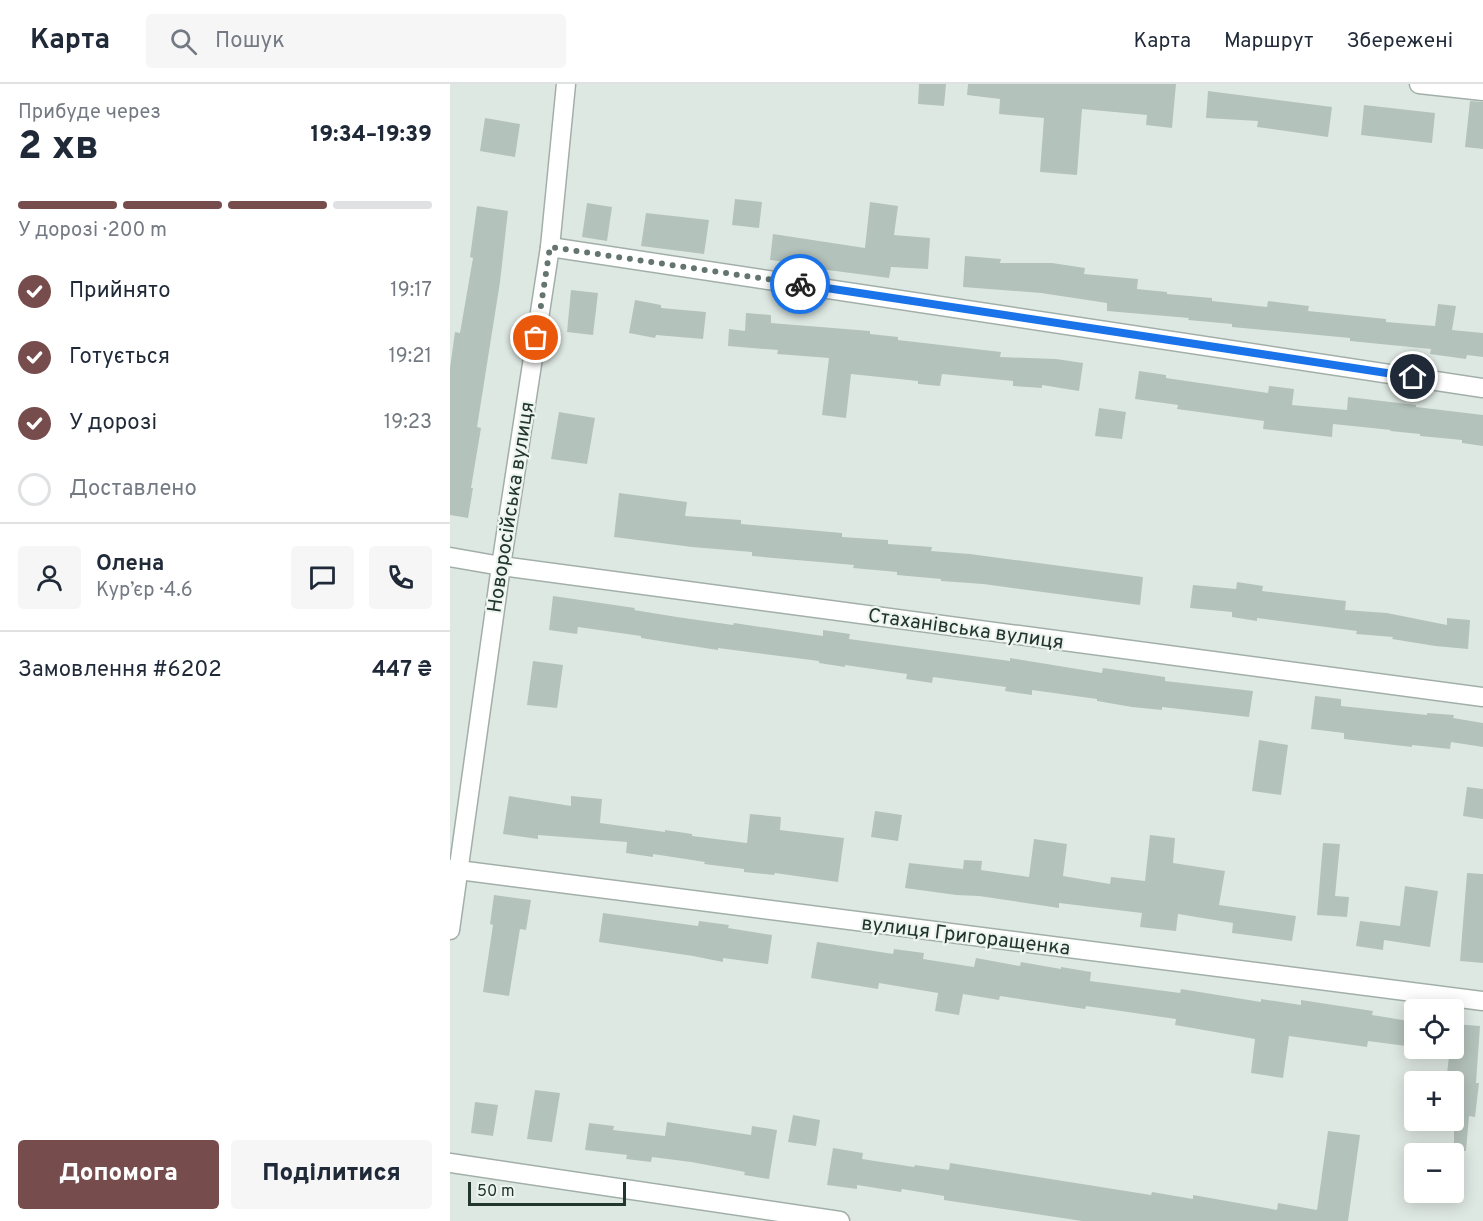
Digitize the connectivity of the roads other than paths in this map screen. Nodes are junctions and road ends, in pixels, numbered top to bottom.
1 (566, 84) edge
2 (1419, 84) edge
3 (1483, 91) edge
4 (550, 247) junction
5 (1483, 388) edge
6 (450, 557) edge
7 (501, 566) junction
8 (1483, 697) edge
9 (454, 870) edge
10 (450, 930) edge
11 (1483, 1001) edge
12 (450, 1163) edge
13 (840, 1221) edge

1 - 4 street, Новоросійська вулиця
2 - 3 street
4 - 5 street
4 - 7 street, Новоросійська вулиця
6 - 7 street, Стаханівська вулиця
7 - 8 street, Стаханівська вулиця
7 - 9 street, Новоросійська вулиця
9 - 10 street, Новоросійська вулиця
9 - 11 street, вулиця Григоращенка
12 - 13 street

